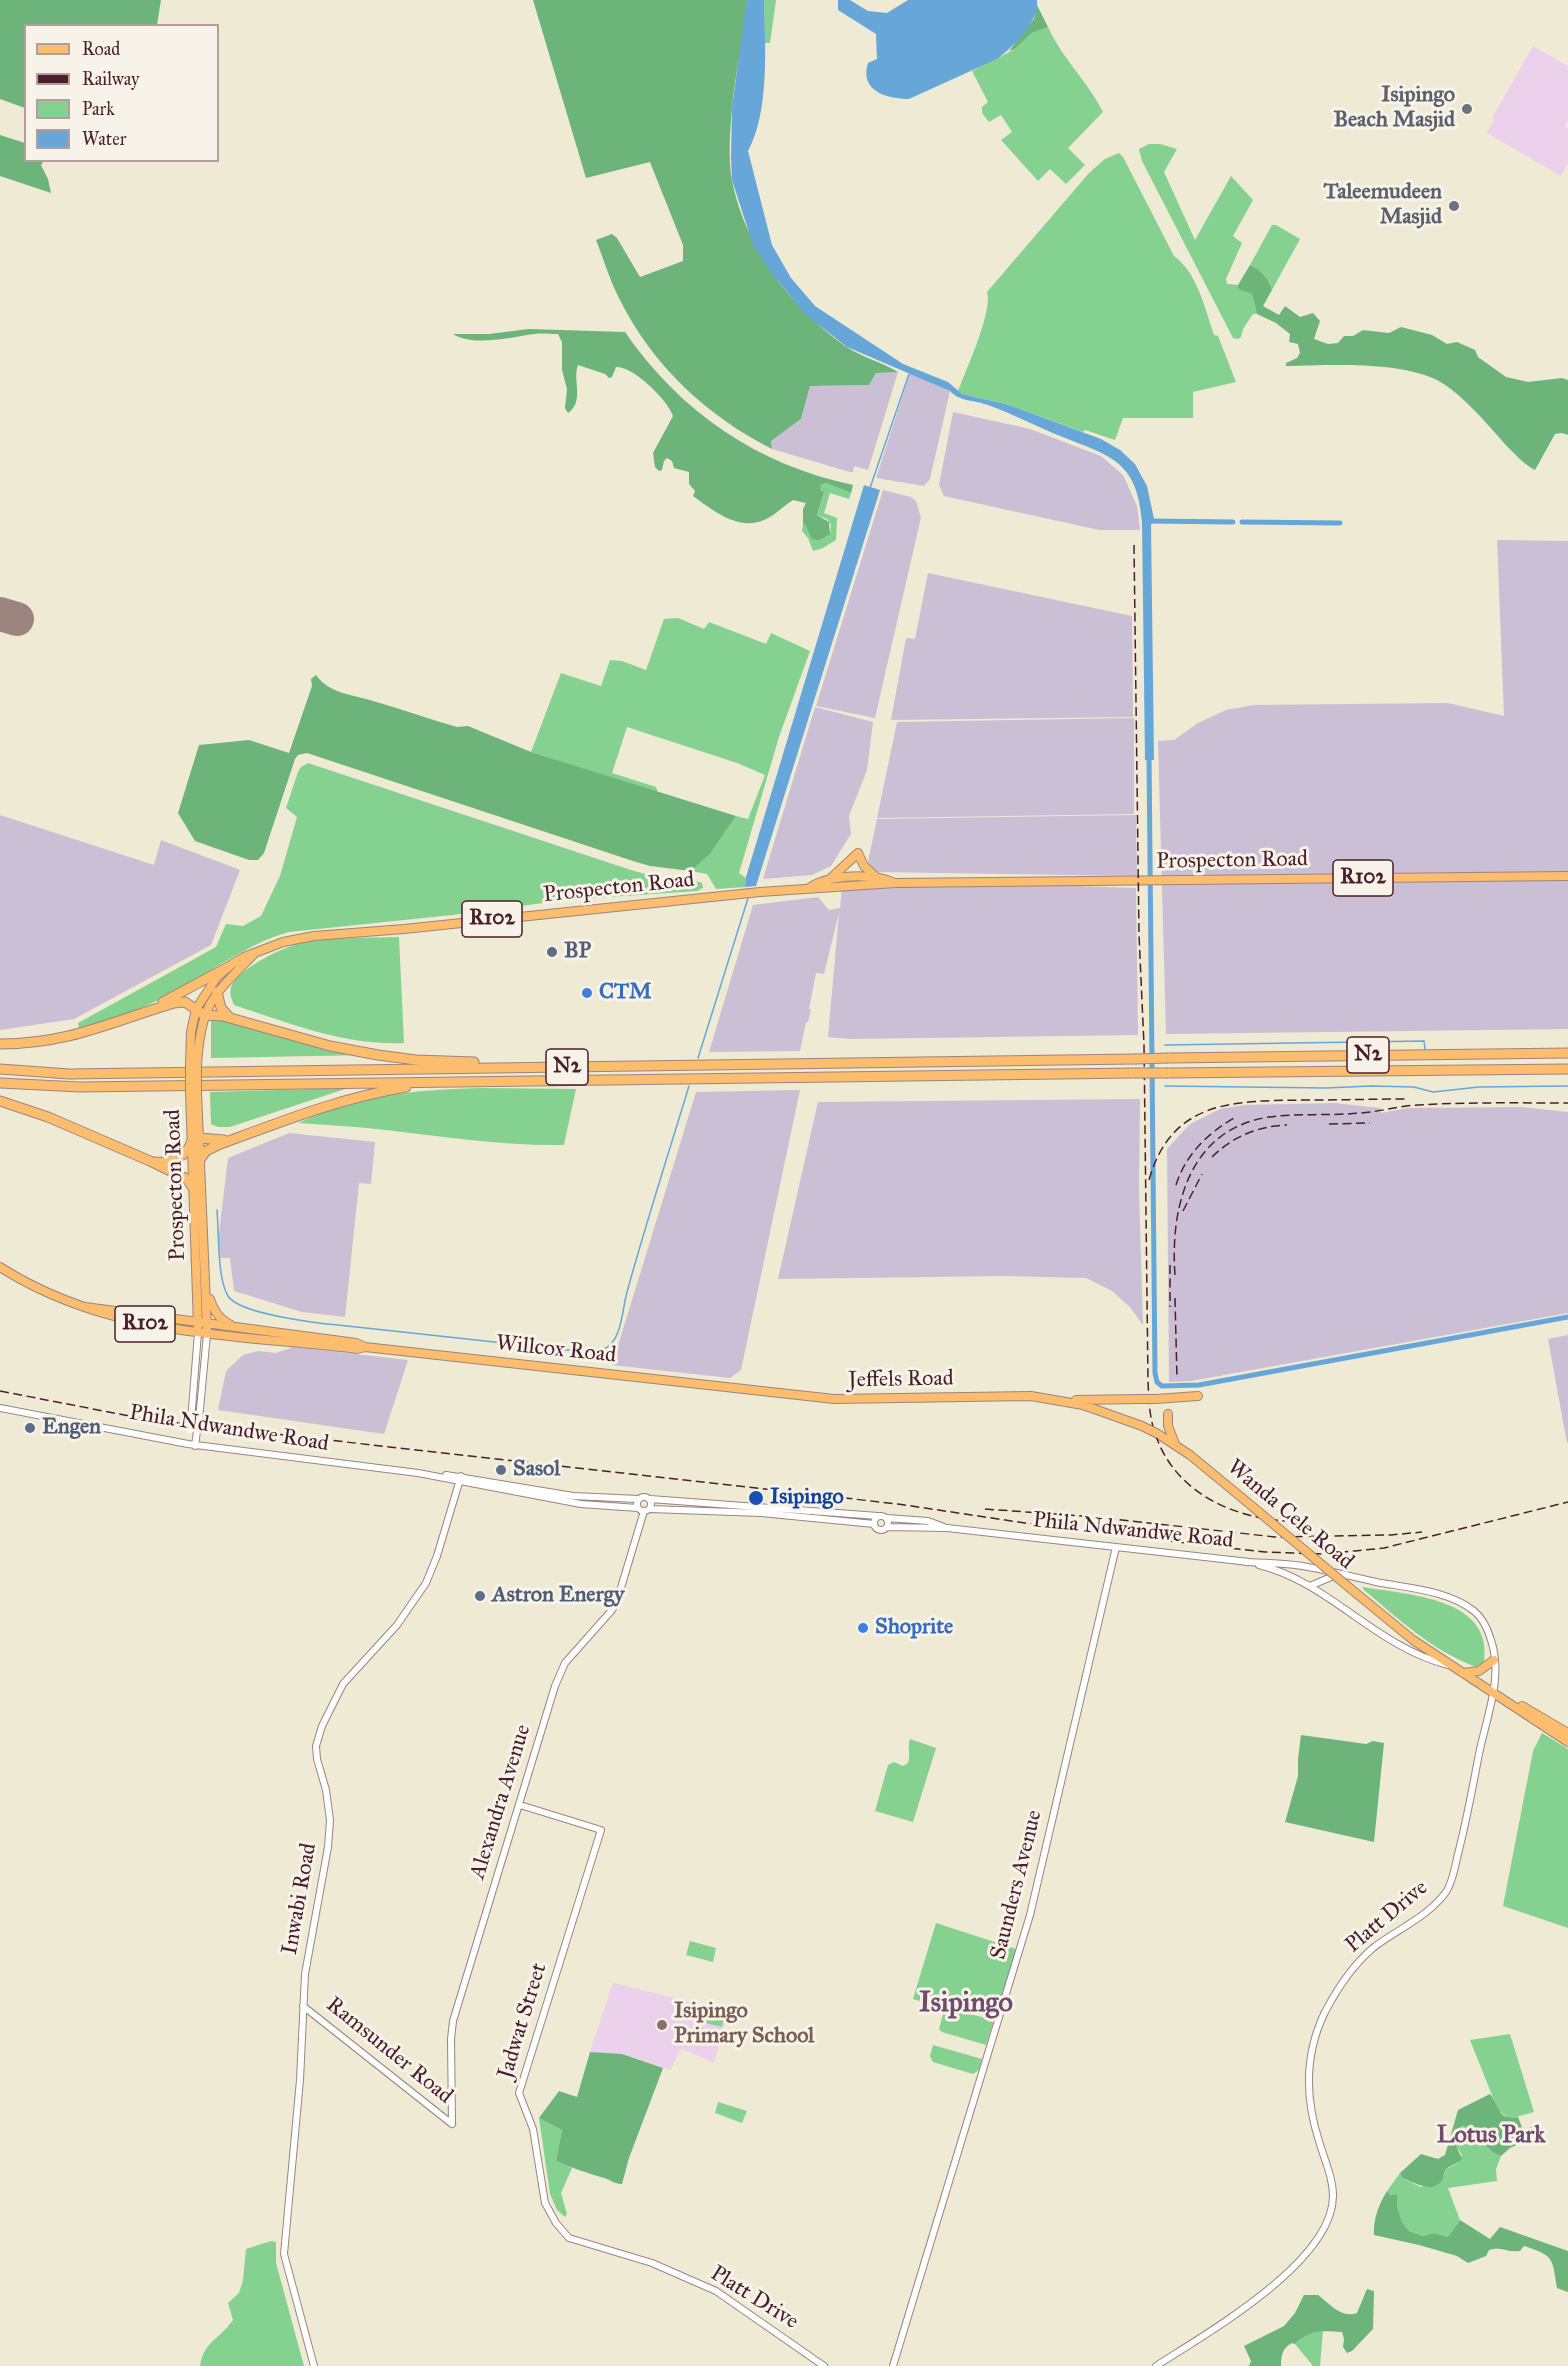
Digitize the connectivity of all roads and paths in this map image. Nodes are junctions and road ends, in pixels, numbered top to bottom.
1 (1568, 876) edge
2 (875, 877) junction
3 (827, 881) junction
4 (896, 883) junction
5 (809, 888) junction
6 (256, 953) junction
7 (228, 967) junction
8 (217, 992) junction
9 (148, 1011) junction
10 (200, 1012) junction
11 (231, 1018) junction
12 (0, 1044) edge
13 (1568, 1053) edge
14 (496, 1068) junction
15 (0, 1069) edge
16 (1568, 1069) edge
17 (0, 1083) edge
18 (433, 1083) junction
19 (0, 1101) edge
20 (195, 1139) junction
21 (230, 1140) junction
22 (201, 1158) junction
23 (150, 1161) junction
24 (195, 1191) junction
25 (0, 1267) edge
26 (207, 1286) junction
27 (85, 1307) junction
28 (203, 1323) junction
29 (239, 1328) junction
30 (203, 1334) junction
31 (365, 1347) junction
32 (742, 1389) joint
33 (1198, 1396) dead end
34 (1060, 1400) junction
35 (0, 1408) edge
36 (1168, 1414) dead end
37 (1175, 1444) junction
38 (192, 1445) junction
39 (460, 1479) junction
40 (639, 1499) junction
41 (650, 1499) junction
42 (644, 1509) junction
43 (878, 1516) junction
44 (887, 1518) junction
45 (874, 1524) junction
46 (887, 1527) junction
47 (947, 1528) junction
48 (1116, 1547) junction
49 (1245, 1562) junction
50 (1338, 1574) junction
51 (1310, 1586) junction
52 (1494, 1660) junction
53 (1451, 1665) junction
54 (1463, 1673) junction
55 (1494, 1691) junction
56 (1568, 1733) edge
57 (1568, 1742) edge
58 (520, 1805) junction
59 (303, 2006) junction
60 (452, 2124) joint
61 (556, 2223) joint
62 (314, 2366) edge
63 (824, 2366) edge
64 (893, 2366) edge
65 (1156, 2366) edge

1 - 4 main road, Prospecton Road / R102
2 - 3 main road, R102
2 - 3 main road
2 - 4 main road, R102
3 - 5 main road, R102
4 - 5 main road, R102
5 - 6 main road, Prospecton Road / R102
6 - 7 main road, Prospecton Road / R102
6 - 8 main road, Prospecton Road / R102
7 - 9 highway
7 - 10 main road, Prospecton Road / R102
8 - 10 main road, Prospecton Road / R102
8 - 11 highway
9 - 10 highway
9 - 12 highway
10 - 11 highway
10 - 20 main road, Prospecton Road / R102, bridge
11 - 14 highway
13 - 14 highway, N2, bridge
14 - 15 highway, N2
16 - 18 highway, N2, bridge
17 - 18 highway, N2
18 - 21 highway
19 - 23 highway
20 - 21 highway
20 - 22 main road, Prospecton Road / R102
20 - 23 highway
20 - 24 main road, Prospecton Road / R102
21 - 22 highway
22 - 26 main road, Prospecton Road / R102
23 - 24 highway
24 - 28 main road, Prospecton Road / R102
25 - 27 main road, R102
26 - 28 main road, Prospecton Road / R102
26 - 29 main road
27 - 28 main road, R102
27 - 30 main road, R102
28 - 29 main road, Willcox Road
28 - 30 main road, Prospecton Road / R102
29 - 31 main road, Willcox Road
30 - 31 main road, Willcox Road
30 - 38 street, Prospecton Road, bridge
30 - 38 street, Prospecton Road, bridge
31 - 32 main road, Willcox Road
32 - 34 main road, Jeffels Road
33 - 34 main road, bridge
34 - 37 main road, Wanda Cele Road, bridge
35 - 38 street, Phila Ndwandwe Road
36 - 37 main road
37 - 53 main road, Wanda Cele Road, bridge
38 - 39 street, Phila Ndwandwe Road
39 - 40 street, Phila Ndwandwe Road
39 - 42 street, Phila Ndwandwe Road
39 - 59 street, Inwabi Road
40 - 41 street, Phila Ndwandwe Road
40 - 42 street
41 - 42 street
41 - 43 street
42 - 45 street, Phila Ndwandwe Road
42 - 58 street, Alexandra Avenue
43 - 44 street
43 - 45 street
44 - 46 street
44 - 47 street, Phila Ndwandwe Road
45 - 46 street
46 - 47 street, Phila Ndwandwe Road
47 - 48 street, Phila Ndwandwe Road
48 - 49 street, Phila Ndwandwe Road
48 - 64 street, Saunders Avenue
49 - 50 street, Platt Drive
49 - 51 street, Phila Ndwandwe Road
50 - 51 street
50 - 52 street, Platt Drive
51 - 53 street, Phila Ndwandwe Road
52 - 54 main road
52 - 55 street, Platt Drive
53 - 54 main road, Wanda Cele Road
54 - 55 main road, Wanda Cele Road
55 - 56 main road, Wanda Cele Road
55 - 57 main road, Wanda Cele Road
55 - 65 street, Platt Drive
58 - 60 street, Alexandra Avenue
58 - 61 street, Jadwat Street
59 - 60 street, Ramsunder Road
59 - 62 street, Inwabi Road
61 - 63 street, Platt Drive

